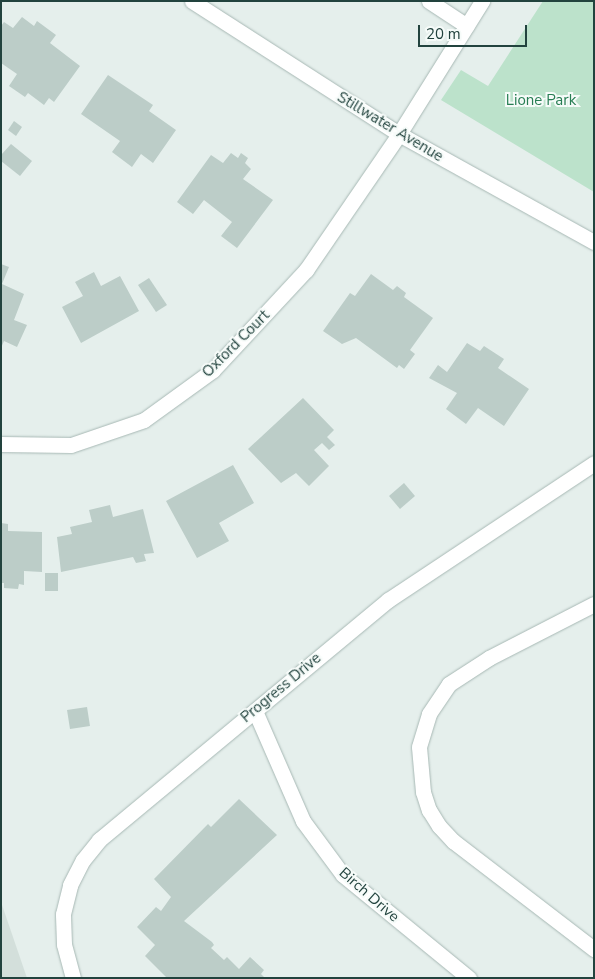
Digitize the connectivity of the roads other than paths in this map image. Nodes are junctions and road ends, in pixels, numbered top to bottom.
1 (192, 1) edge
2 (429, 1) edge
3 (482, 1) edge
4 (467, 26) junction
5 (398, 134) junction
6 (594, 242) edge
7 (1, 444) edge
8 (594, 463) edge
9 (594, 604) edge
10 (255, 710) junction
11 (594, 949) edge
12 (73, 978) edge
13 (470, 978) edge

1 - 5 street, Stillwater Avenue
2 - 4 street
3 - 4 street, Oxford Court
4 - 5 street, Oxford Court
5 - 6 street, Stillwater Avenue
5 - 7 street, Oxford Court
8 - 10 street, Progress Drive
9 - 11 street
10 - 12 street, Progress Drive
10 - 13 street, Birch Drive

